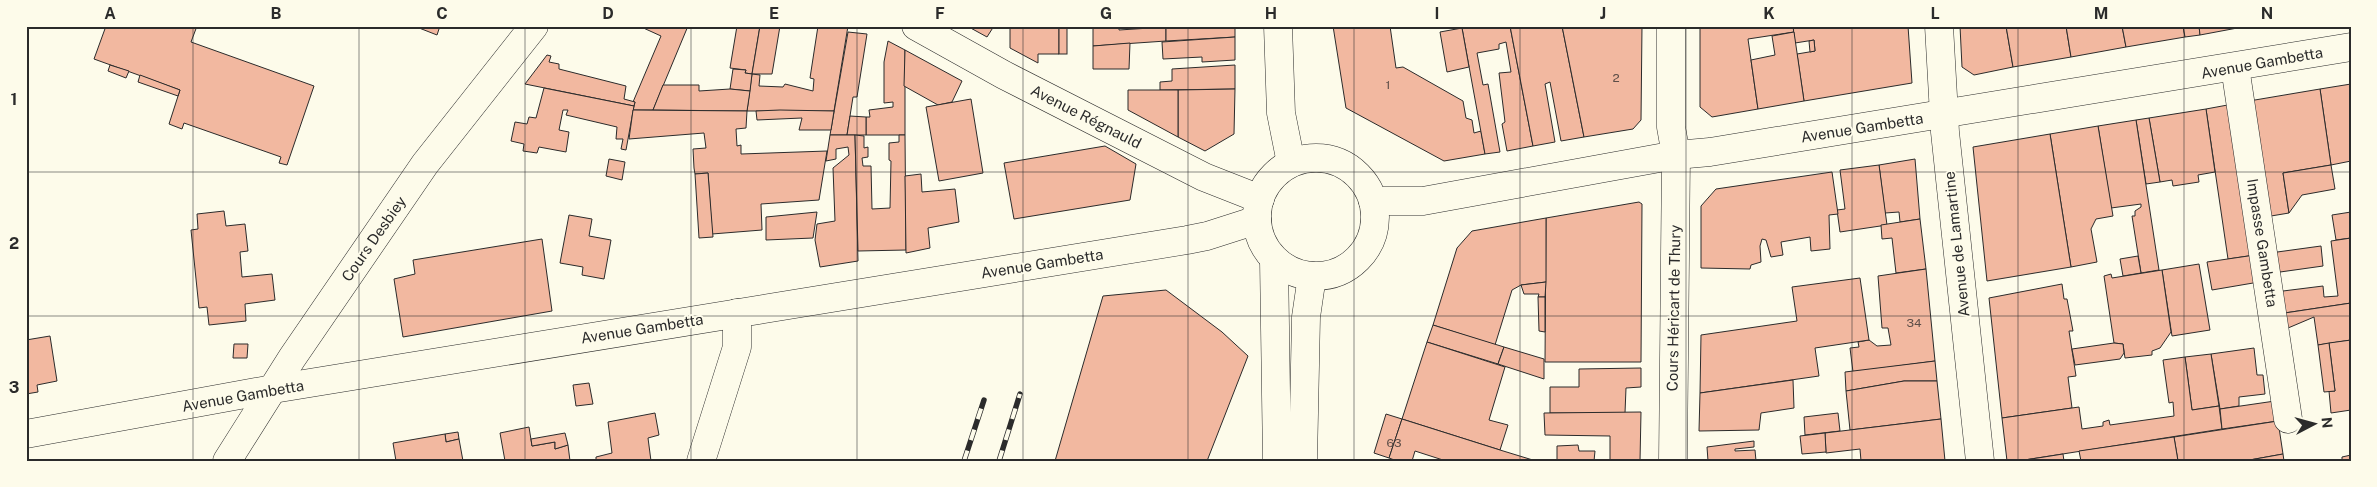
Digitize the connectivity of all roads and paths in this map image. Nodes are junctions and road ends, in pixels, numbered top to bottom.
1 (534, 26) edge
2 (916, 26) edge
3 (1278, 26) edge
4 (1671, 26) edge
5 (1939, 26) edge
6 (2351, 47) edge
7 (2235, 67) junction
8 (1944, 115) junction
9 (1676, 156) junction
10 (1291, 163) junction
11 (1373, 201) junction
12 (1258, 210) junction
13 (1274, 260) junction
14 (1312, 276) junction
15 (737, 313) junction
16 (273, 389) junction
17 (2288, 419) dead end
18 (26, 434) edge
19 (227, 461) edge
20 (701, 461) edge
21 (1277, 461) edge
22 (1303, 461) edge
23 (1673, 461) edge
24 (1980, 461) edge

1 - 16 street, Cours Desbiey
2 - 12 street, Avenue Régnauld
3 - 10 street
4 - 9 street, Cours Héricart de Thury
5 - 8 street, Avenue de Lamartine
6 - 7 street, Avenue Gambetta
7 - 8 street, Avenue Gambetta
7 - 17 street, Impasse Gambetta
8 - 9 street, Avenue Gambetta
8 - 24 street, Avenue de Lamartine
9 - 11 street, Avenue Gambetta
9 - 23 street, Cours Héricart de Thury
10 - 11 street
10 - 12 street
11 - 14 street
12 - 13 street
12 - 15 street, Avenue Gambetta
13 - 14 street
13 - 21 street
14 - 22 street
15 - 16 street, Avenue Gambetta
15 - 20 street
16 - 18 street, Avenue Gambetta
16 - 19 street, Cours Desbiey

